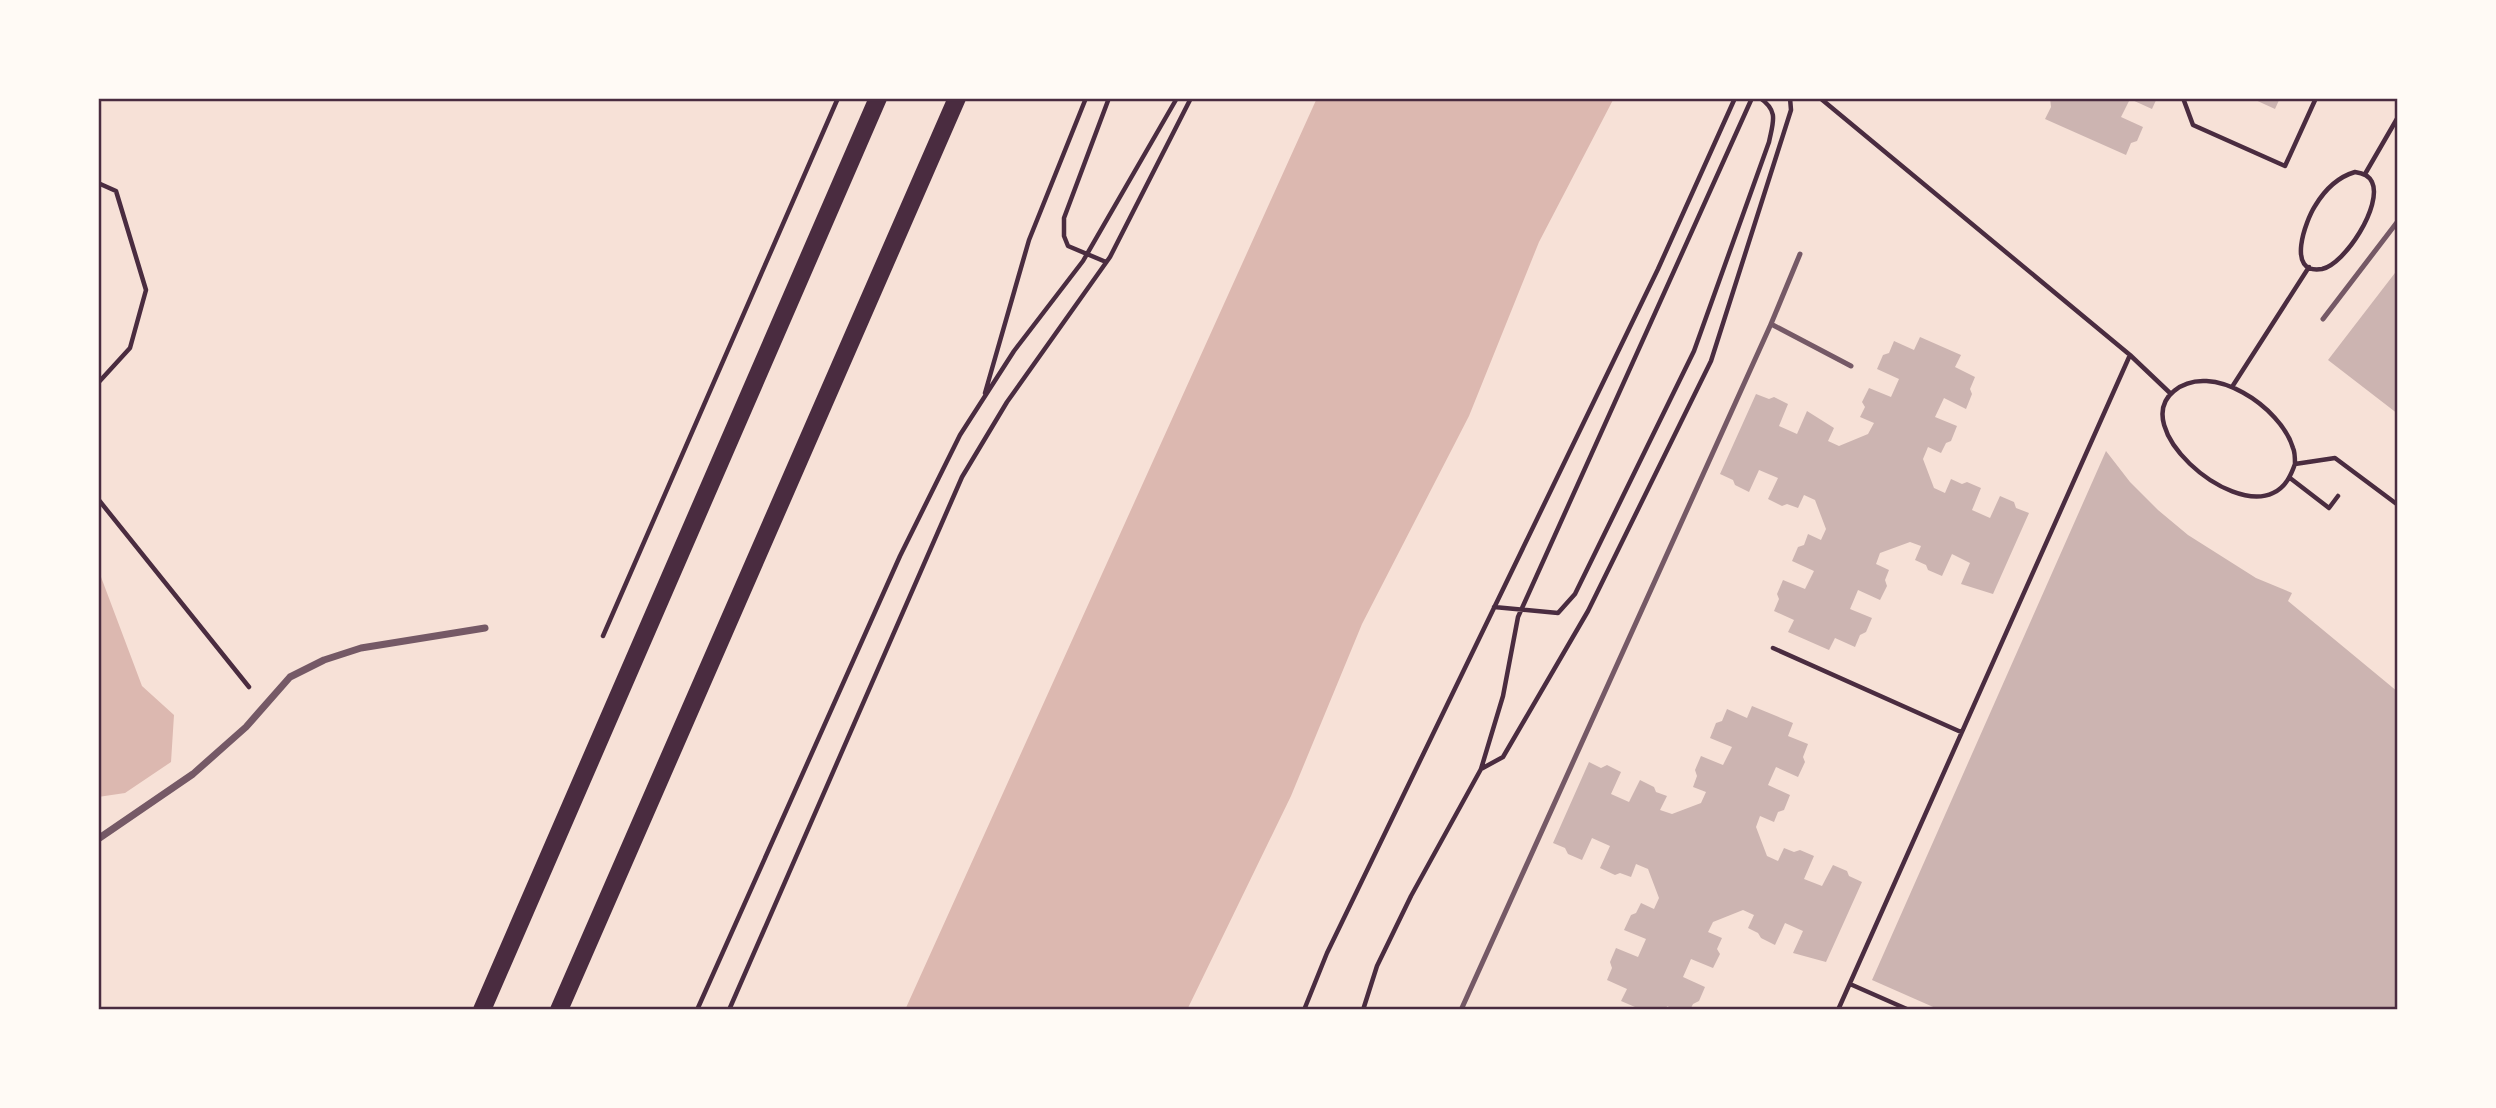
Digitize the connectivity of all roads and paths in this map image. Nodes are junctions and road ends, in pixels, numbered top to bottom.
1 (838, 98) edge
2 (878, 98) edge
3 (957, 98) edge
4 (1086, 98) edge
5 (1109, 98) edge
6 (1177, 98) edge
7 (1191, 98) edge
8 (1735, 98) edge
9 (1752, 98) edge
10 (1760, 98) edge
11 (1790, 98) edge
12 (1821, 98) edge
13 (2183, 98) edge
14 (2316, 98) edge
15 (2398, 117) edge
16 (2365, 174) junction
17 (98, 183) edge
18 (2398, 221) edge
19 (1087, 254) junction
20 (1800, 254) dead end
21 (1106, 262) junction
22 (2309, 267) junction
23 (2323, 319) dead end
24 (1771, 324) junction
25 (2130, 355) junction
26 (1852, 366) dead end
27 (98, 383) edge
28 (2232, 387) junction
29 (2170, 394) junction
30 (984, 398) junction
31 (2295, 464) junction
32 (2290, 478) junction
33 (2338, 496) dead end
34 (98, 499) edge
35 (2398, 505) edge
36 (1494, 607) junction
37 (1522, 609) junction
38 (485, 628) dead end
39 (603, 636) dead end
40 (1773, 648) dead end
41 (264, 706) junction
42 (1961, 732) junction
43 (1481, 769) junction
44 (98, 839) edge
45 (1850, 984) junction
46 (482, 1010) edge
47 (559, 1010) edge
48 (697, 1010) edge
49 (729, 1010) edge
50 (1304, 1010) edge
51 (1363, 1010) edge
52 (1461, 1010) edge
53 (1838, 1010) edge
54 (1909, 1010) edge

1 - 39 path
2 - 46 main road
3 - 47 main road
4 - 30 path
5 - 19 path
6 - 19 path
7 - 21 path
8 - 36 path
9 - 37 path
10 - 37 path
11 - 43 path
12 - 25 path
13 - 14 path
15 - 16 path
16 - 22 path
16 - 22 path
17 - 27 path
18 - 23 lane
19 - 21 path
19 - 30 path
20 - 24 lane
21 - 49 path
22 - 28 path
24 - 26 lane
24 - 52 lane
25 - 29 path
25 - 42 path
28 - 29 path
28 - 31 path
29 - 32 path
30 - 48 path
31 - 32 path
31 - 35 path
32 - 33 path
34 - 41 path
36 - 37 path
36 - 50 path
37 - 43 path
38 - 41 street
40 - 42 path
41 - 44 street
42 - 45 path
43 - 51 path
45 - 53 path
45 - 54 path

